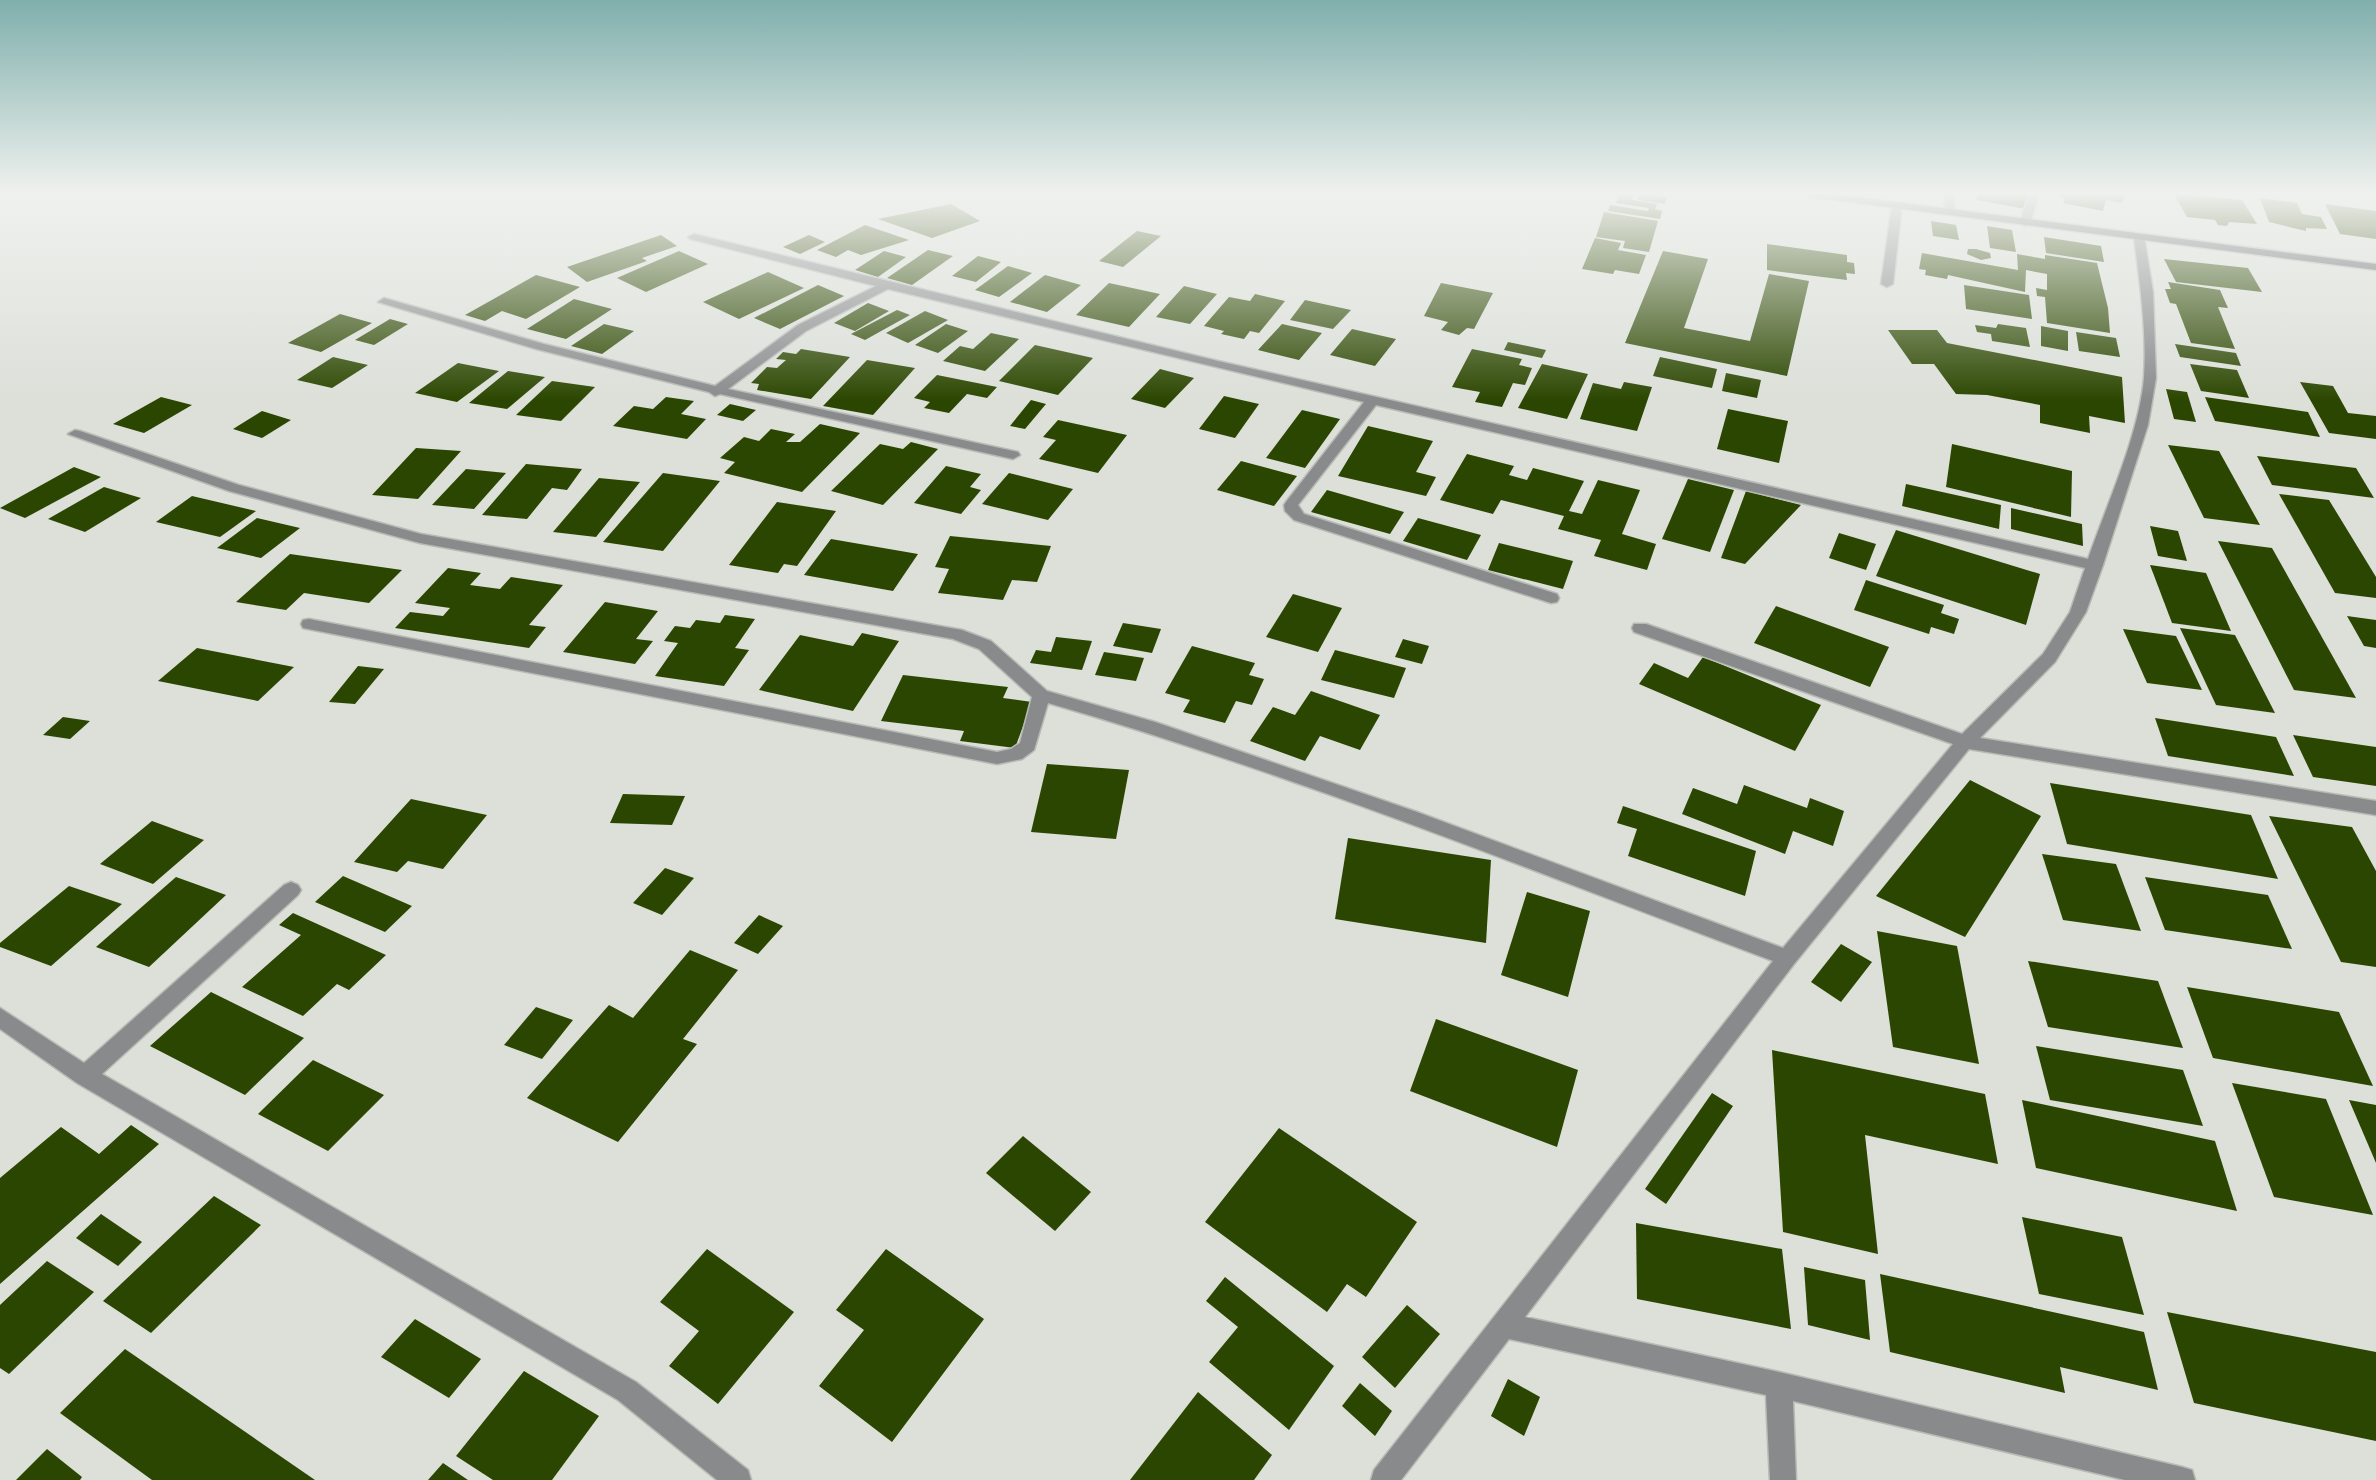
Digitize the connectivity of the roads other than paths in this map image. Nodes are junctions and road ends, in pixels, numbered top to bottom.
1 (796, 263) edge
2 (1889, 263) edge
3 (2143, 263) edge
4 (2344, 263) edge
5 (2376, 267) edge
6 (1887, 284) dead end
7 (886, 286) junction
8 (384, 302) dead end
9 (715, 392) junction
10 (1372, 401) junction
11 (75, 434) dead end
12 (1013, 455) dead end
13 (2095, 565) junction
14 (1551, 598) dead end
15 (309, 624) dead end
16 (1640, 628) dead end
17 (1041, 695) junction
18 (1965, 742) junction
19 (2376, 808) edge
20 (291, 890) dead end
21 (1787, 958) junction
22 (0, 1017) edge
23 (86, 1076) junction
24 (1504, 1325) junction
25 (1779, 1385) junction
26 (738, 1480) edge
27 (1384, 1480) edge
28 (1783, 1480) edge
29 (2182, 1480) edge

1 - 7 street
2 - 6 street
3 - 13 street
4 - 5 street
7 - 9 street
7 - 10 street
8 - 9 street
9 - 12 street
10 - 13 street
10 - 14 street
11 - 17 street
13 - 18 street
15 - 17 street
16 - 18 street
17 - 21 street
18 - 19 street
18 - 21 street
20 - 23 street
21 - 24 street
22 - 23 street
23 - 26 street
24 - 25 street
24 - 27 street
25 - 28 street
25 - 29 street

